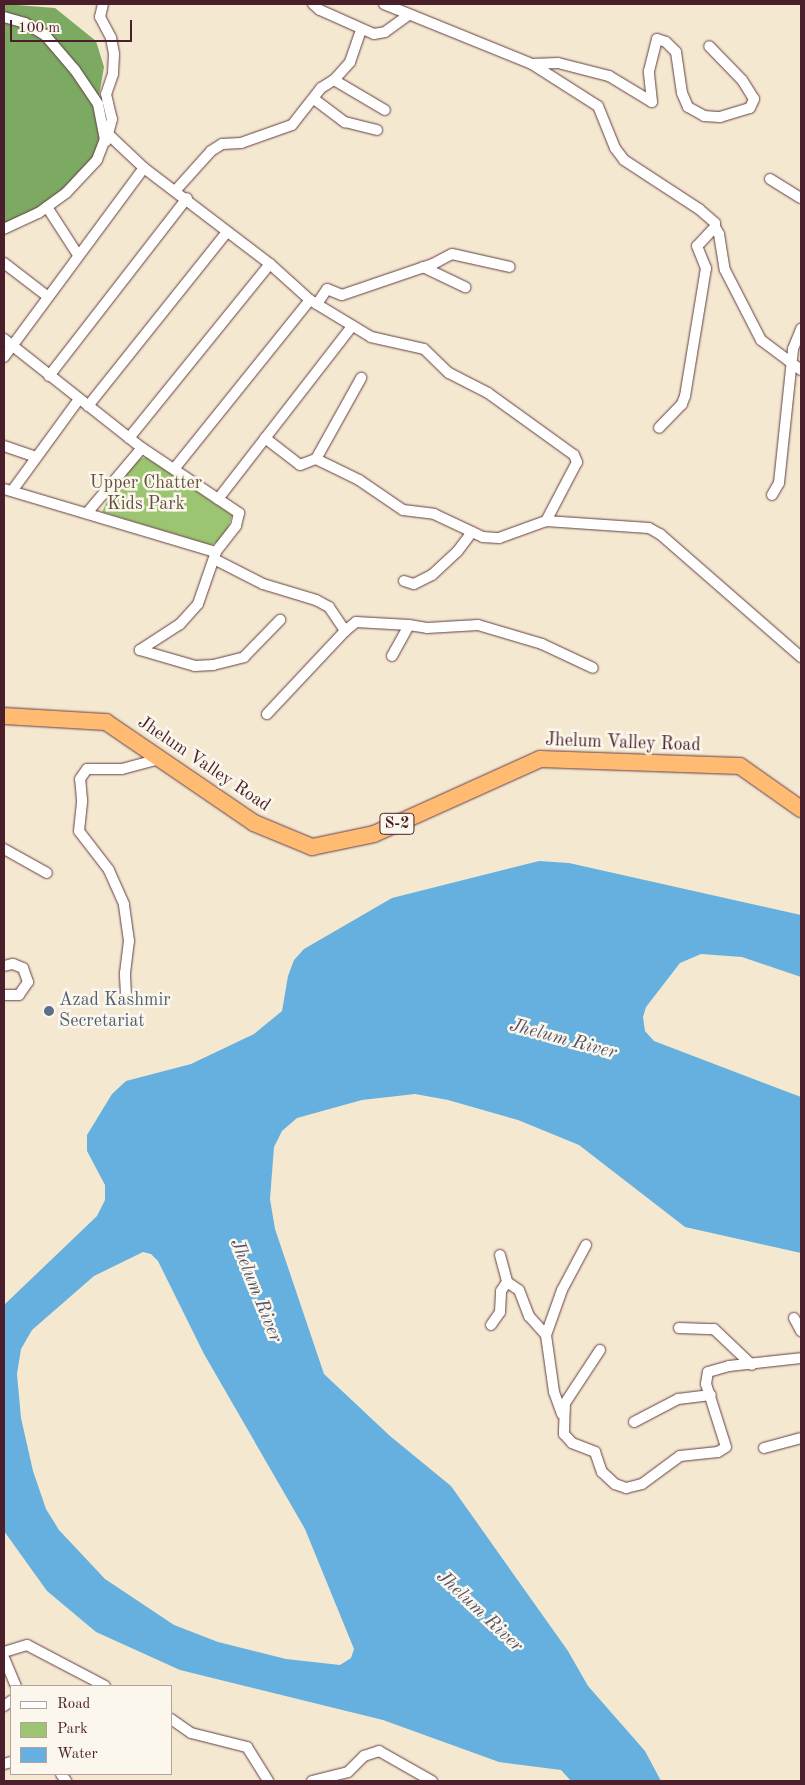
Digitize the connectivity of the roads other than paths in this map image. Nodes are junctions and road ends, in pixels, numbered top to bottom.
1 (104, 4) edge
2 (313, 4) edge
3 (384, 4) edge
4 (408, 15) junction
5 (4, 17) edge
6 (361, 30) junction
7 (709, 46) dead end
8 (532, 64) junction
9 (334, 80) junction
10 (314, 98) junction
11 (385, 110) dead end
12 (377, 130) dead end
13 (109, 135) junction
14 (101, 151) junction
15 (144, 168) junction
16 (770, 179) dead end
17 (176, 190) junction
18 (187, 198) junction
19 (801, 198) edge
20 (47, 207) junction
21 (715, 227) junction
22 (4, 229) edge
23 (226, 232) junction
24 (78, 255) junction
25 (4, 263) edge
26 (270, 264) junction
27 (423, 267) junction
28 (510, 267) dead end
29 (465, 287) dead end
30 (47, 296) junction
31 (313, 302) junction
32 (352, 326) junction
33 (801, 330) edge
34 (7, 342) edge
35 (4, 358) edge
36 (797, 368) edge
37 (49, 376) junction
38 (361, 378) dead end
39 (79, 399) junction
40 (88, 406) junction
41 (659, 428) dead end
42 (129, 438) junction
43 (265, 438) junction
44 (4, 446) edge
45 (142, 448) junction
46 (36, 456) junction
47 (316, 459) junction
48 (174, 469) junction
49 (8, 490) edge
50 (772, 495) dead end
51 (218, 499) junction
52 (86, 514) junction
53 (546, 521) junction
54 (472, 532) junction
55 (215, 556) junction
56 (404, 581) dead end
57 (280, 620) dead end
58 (409, 625) junction
59 (345, 631) junction
60 (392, 656) dead end
61 (801, 657) edge
62 (593, 668) dead end
63 (267, 714) dead end
64 (4, 716) edge
65 (159, 759) junction
66 (801, 810) edge
67 (4, 849) edge
68 (48, 873) dead end
69 (4, 966) edge
70 (4, 995) edge
71 (126, 995) dead end
72 (586, 1245) dead end
73 (500, 1255) dead end
74 (507, 1282) junction
75 (794, 1318) dead end
76 (491, 1325) dead end
77 (679, 1328) dead end
78 (801, 1331) edge
79 (546, 1335) junction
80 (600, 1350) dead end
81 (801, 1358) edge
82 (752, 1365) junction
83 (711, 1395) junction
84 (563, 1417) junction
85 (634, 1422) dead end
86 (801, 1438) edge
87 (764, 1448) dead end
88 (4, 1652) edge
89 (4, 1658) edge
90 (16, 1685) edge
91 (103, 1685) edge
92 (172, 1720) edge
93 (268, 1781) edge
94 (312, 1781) edge
95 (432, 1781) edge

1 - 13 street
2 - 6 street
3 - 4 street
4 - 6 street
4 - 8 street
5 - 14 street
6 - 9 street
7 - 8 street
8 - 21 street
9 - 10 street
9 - 11 street
10 - 12 street
10 - 17 street
13 - 14 street
13 - 15 street
14 - 20 street
15 - 17 street
15 - 24 street
16 - 19 street
17 - 18 street
18 - 23 street
18 - 37 street
20 - 22 street
20 - 24 street
21 - 36 street
21 - 41 street
23 - 26 street
23 - 40 street
24 - 30 street
25 - 30 street
26 - 31 street
26 - 42 street
27 - 28 street
27 - 29 street
27 - 31 street
30 - 34 street
31 - 32 street
31 - 48 street
32 - 43 street
32 - 53 street
33 - 36 street
34 - 35 street
34 - 37 street
36 - 50 street
37 - 39 street
38 - 47 street
39 - 40 street
39 - 46 street
40 - 42 street
42 - 45 street
43 - 47 street
43 - 51 street
44 - 46 street
45 - 48 street
45 - 52 street
46 - 49 street
47 - 54 street
48 - 51 street
49 - 52 street
51 - 55 street
52 - 55 street
53 - 54 street
53 - 61 street
54 - 56 street
55 - 57 street
55 - 59 street
58 - 59 street
58 - 60 street
58 - 62 street
59 - 63 street
64 - 65 highway, Jhelum Valley Road / S-2
65 - 66 highway, Jhelum Valley Road / S-2
65 - 71 street
67 - 68 street
69 - 70 street
72 - 79 street
73 - 74 street
74 - 76 street
74 - 79 street
75 - 78 street
77 - 82 street
79 - 84 street
80 - 84 street
81 - 82 street
82 - 83 street
83 - 84 street
83 - 85 street
86 - 87 street
88 - 91 street
89 - 90 street
92 - 93 street
94 - 95 street

